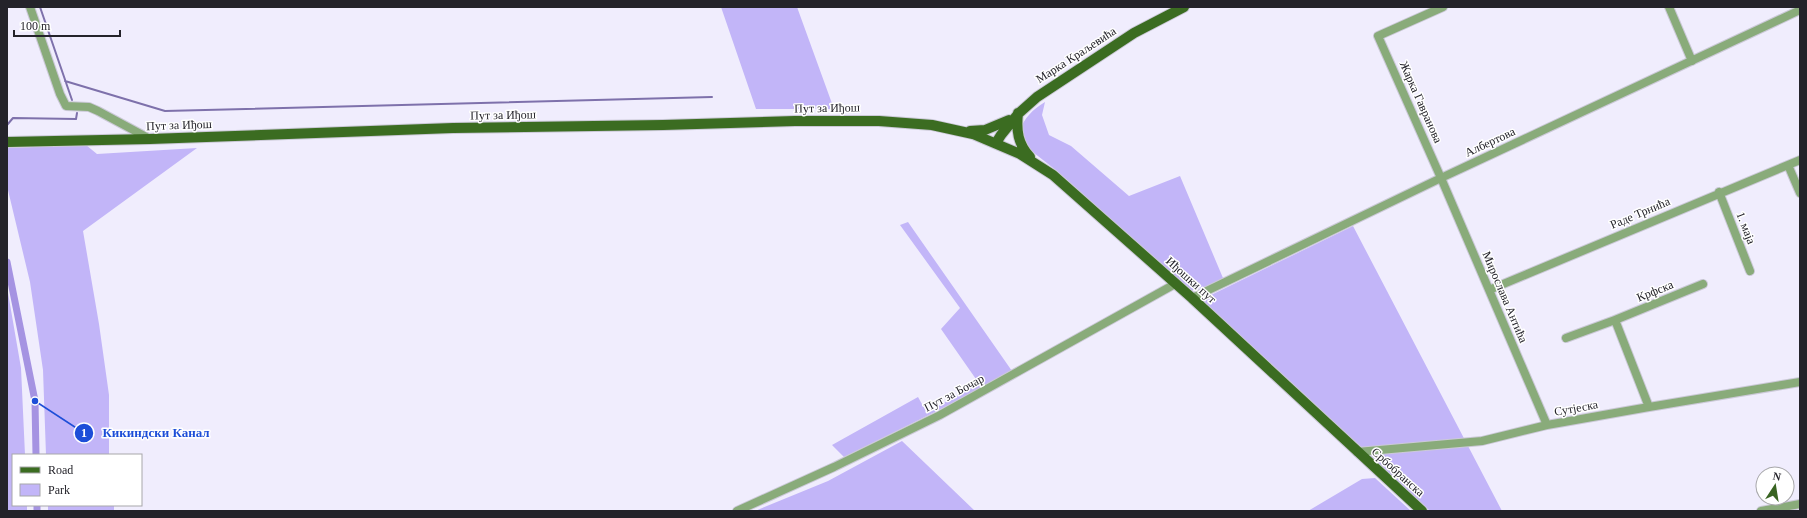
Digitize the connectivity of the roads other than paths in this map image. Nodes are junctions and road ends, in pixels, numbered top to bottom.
1 (30, 7) edge
2 (1184, 7) edge
3 (1443, 7) edge
4 (1668, 7) edge
5 (1800, 10) edge
6 (1692, 61) junction
7 (1017, 115) junction
8 (962, 131) junction
9 (150, 139) junction
10 (10, 142) edge
11 (996, 143) junction
12 (1800, 160) edge
13 (1034, 162) junction
14 (1788, 165) junction
15 (1442, 178) junction
16 (1719, 192) junction
17 (1800, 193) edge
18 (1750, 271) dead end
19 (1175, 284) junction
20 (1703, 284) dead end
21 (1489, 290) junction
22 (1192, 298) junction
23 (1616, 320) junction
24 (1566, 338) dead end
25 (1800, 382) edge
26 (1650, 406) junction
27 (1547, 425) junction
28 (1357, 452) junction
29 (1800, 504) edge
30 (737, 511) edge
31 (1422, 511) edge
32 (1761, 511) edge

1 - 9 street
2 - 7 main road, Марка Краљевића
3 - 15 street, Жарка Гавранова
4 - 6 street
5 - 6 street, Албертова
6 - 15 street, Албертова
7 - 8 main road
7 - 11 main road, Марка Краљевића
7 - 13 main road
8 - 9 main road, Пут за Иђош
8 - 11 main road, Пут за Иђош
9 - 10 main road, Пут за Иђош
11 - 13 main road, Иђошки пут
12 - 14 street, Раде Трнића
13 - 19 main road, Иђошки пут
14 - 16 street, Раде Трнића
14 - 17 street
15 - 21 street, Мирослава Антића
15 - 22 street, Албертова
16 - 18 street, 1. маја
16 - 21 street, Раде Трнића
19 - 22 main road, Иђошки пут
19 - 30 street, Пут за Бочар
20 - 23 street, Крфска
21 - 27 street, Мирослава Антића
22 - 28 main road, Иђошки пут
23 - 24 street, Крфска
23 - 26 street
25 - 26 street, Сутјеска
26 - 27 street, Сутјеска
27 - 28 street, Сутјеска
28 - 31 main road, Србобранска
29 - 32 street

